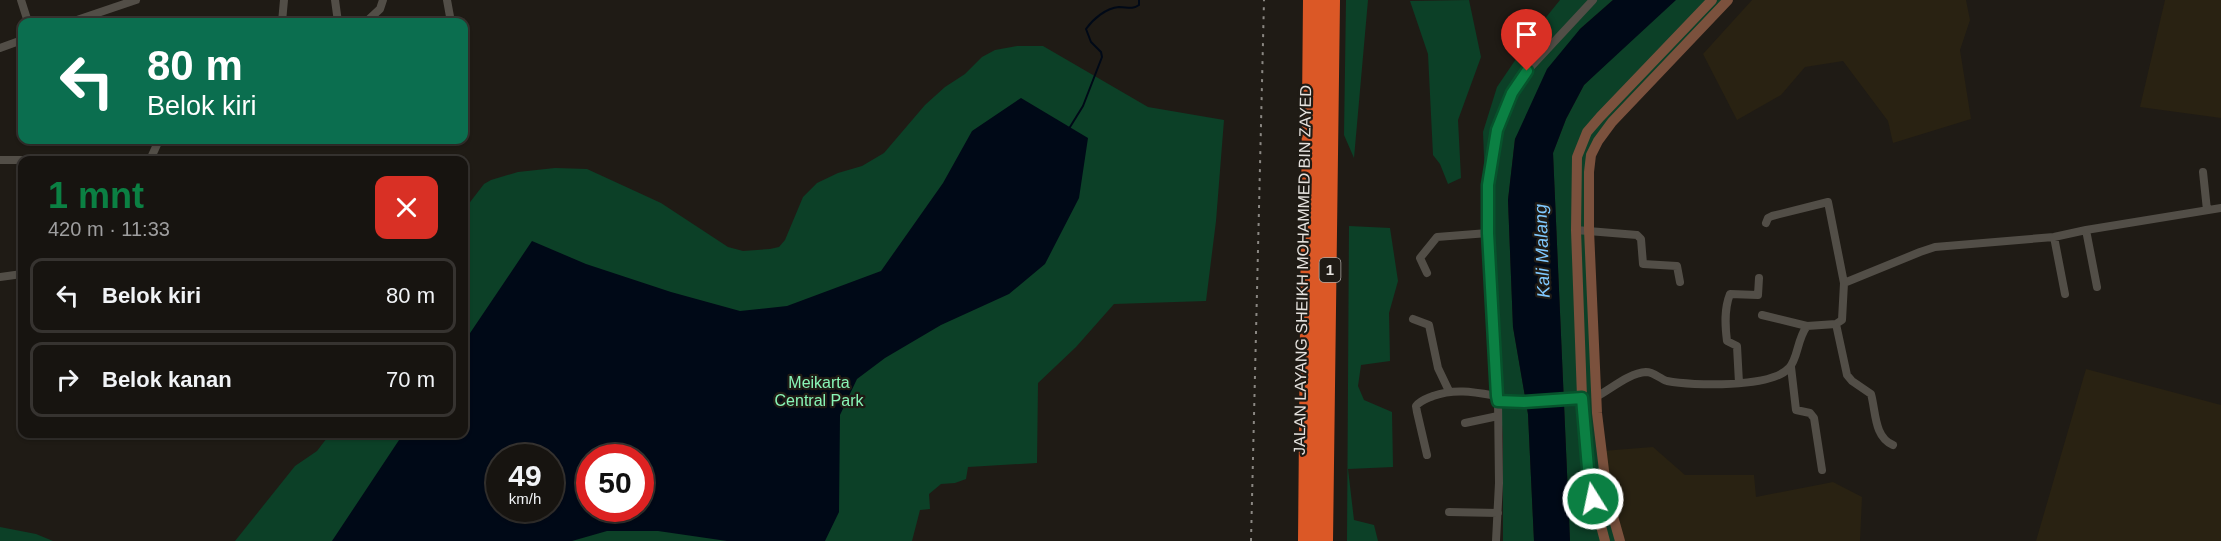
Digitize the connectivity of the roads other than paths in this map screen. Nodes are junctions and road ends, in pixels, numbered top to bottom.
1 (21, 0) edge
2 (136, 0) edge
3 (284, 0) edge
4 (335, 0) edge
5 (383, 0) edge
6 (447, 0) edge
7 (1308, 0) edge
8 (1322, 0) edge
9 (1333, 0) edge
10 (1593, 0) edge
11 (1712, 0) edge
12 (1728, 0) edge
13 (113, 4) edge
14 (27, 18) edge
15 (80, 18) edge
16 (282, 18) edge
17 (337, 18) edge
18 (370, 18) edge
19 (450, 18) edge
20 (18, 41) edge
21 (0, 48) edge
22 (0, 160) edge
23 (18, 160) edge
24 (2203, 172) dead end
25 (2221, 208) edge
26 (2207, 210) junction
27 (1766, 223) dead end
28 (1576, 230) junction
29 (1589, 230) junction
30 (2086, 230) junction
31 (1488, 233) junction
32 (2054, 237) junction
33 (1427, 273) dead end
34 (18, 275) edge
35 (0, 277) edge
36 (1759, 278) dead end
37 (1680, 282) dead end
38 (1844, 283) junction
39 (2097, 287) dead end
40 (2066, 294) dead end
41 (1762, 315) dead end
42 (1413, 319) dead end
43 (1836, 324) junction
44 (1807, 326) junction
45 (1579, 333) junction
46 (1593, 333) junction
47 (1791, 367) junction
48 (1739, 383) junction
49 (1449, 391) junction
50 (1596, 397) junction
51 (1582, 398) junction
52 (1498, 399) junction
53 (1498, 416) junction
54 (1465, 423) dead end
55 (1893, 445) dead end
56 (1426, 455) dead end
57 (1822, 470) dead end
58 (1449, 512) dead end
59 (1498, 513) junction
60 (1304, 541) edge
61 (1317, 541) edge
62 (1326, 541) edge
63 (1496, 541) edge
64 (1605, 541) edge
65 (1620, 541) edge

1 - 14 street
2 - 13 street
3 - 16 street
4 - 17 street
5 - 18 street
6 - 19 street
7 - 60 highway, JALAN LAYANG SHEIKH MOHAMMED BIN ZAYED / 1
8 - 61 highway, JALAN LAYANG SHEIKH MOHAMMED BIN ZAYED / 1
9 - 62 highway, 1
10 - 31 street
11 - 28 main road
12 - 29 main road
13 - 15 street
20 - 21 street
22 - 23 street
24 - 26 street
25 - 26 street
26 - 30 street
27 - 38 street
28 - 29 street
28 - 45 main road
29 - 37 street
29 - 46 main road
30 - 32 street
30 - 39 street
31 - 33 street
31 - 52 street
32 - 38 street
32 - 40 street
34 - 35 street
36 - 48 street
38 - 43 street
41 - 44 street
42 - 49 street
43 - 44 street
43 - 55 street
44 - 47 street
45 - 46 main road
45 - 51 main road
46 - 50 main road
47 - 48 street
47 - 57 street
48 - 50 street
49 - 52 street
49 - 56 street
50 - 65 main road
51 - 52 street
51 - 64 main road
52 - 53 street
53 - 54 street
53 - 59 street
58 - 59 street
59 - 63 street

